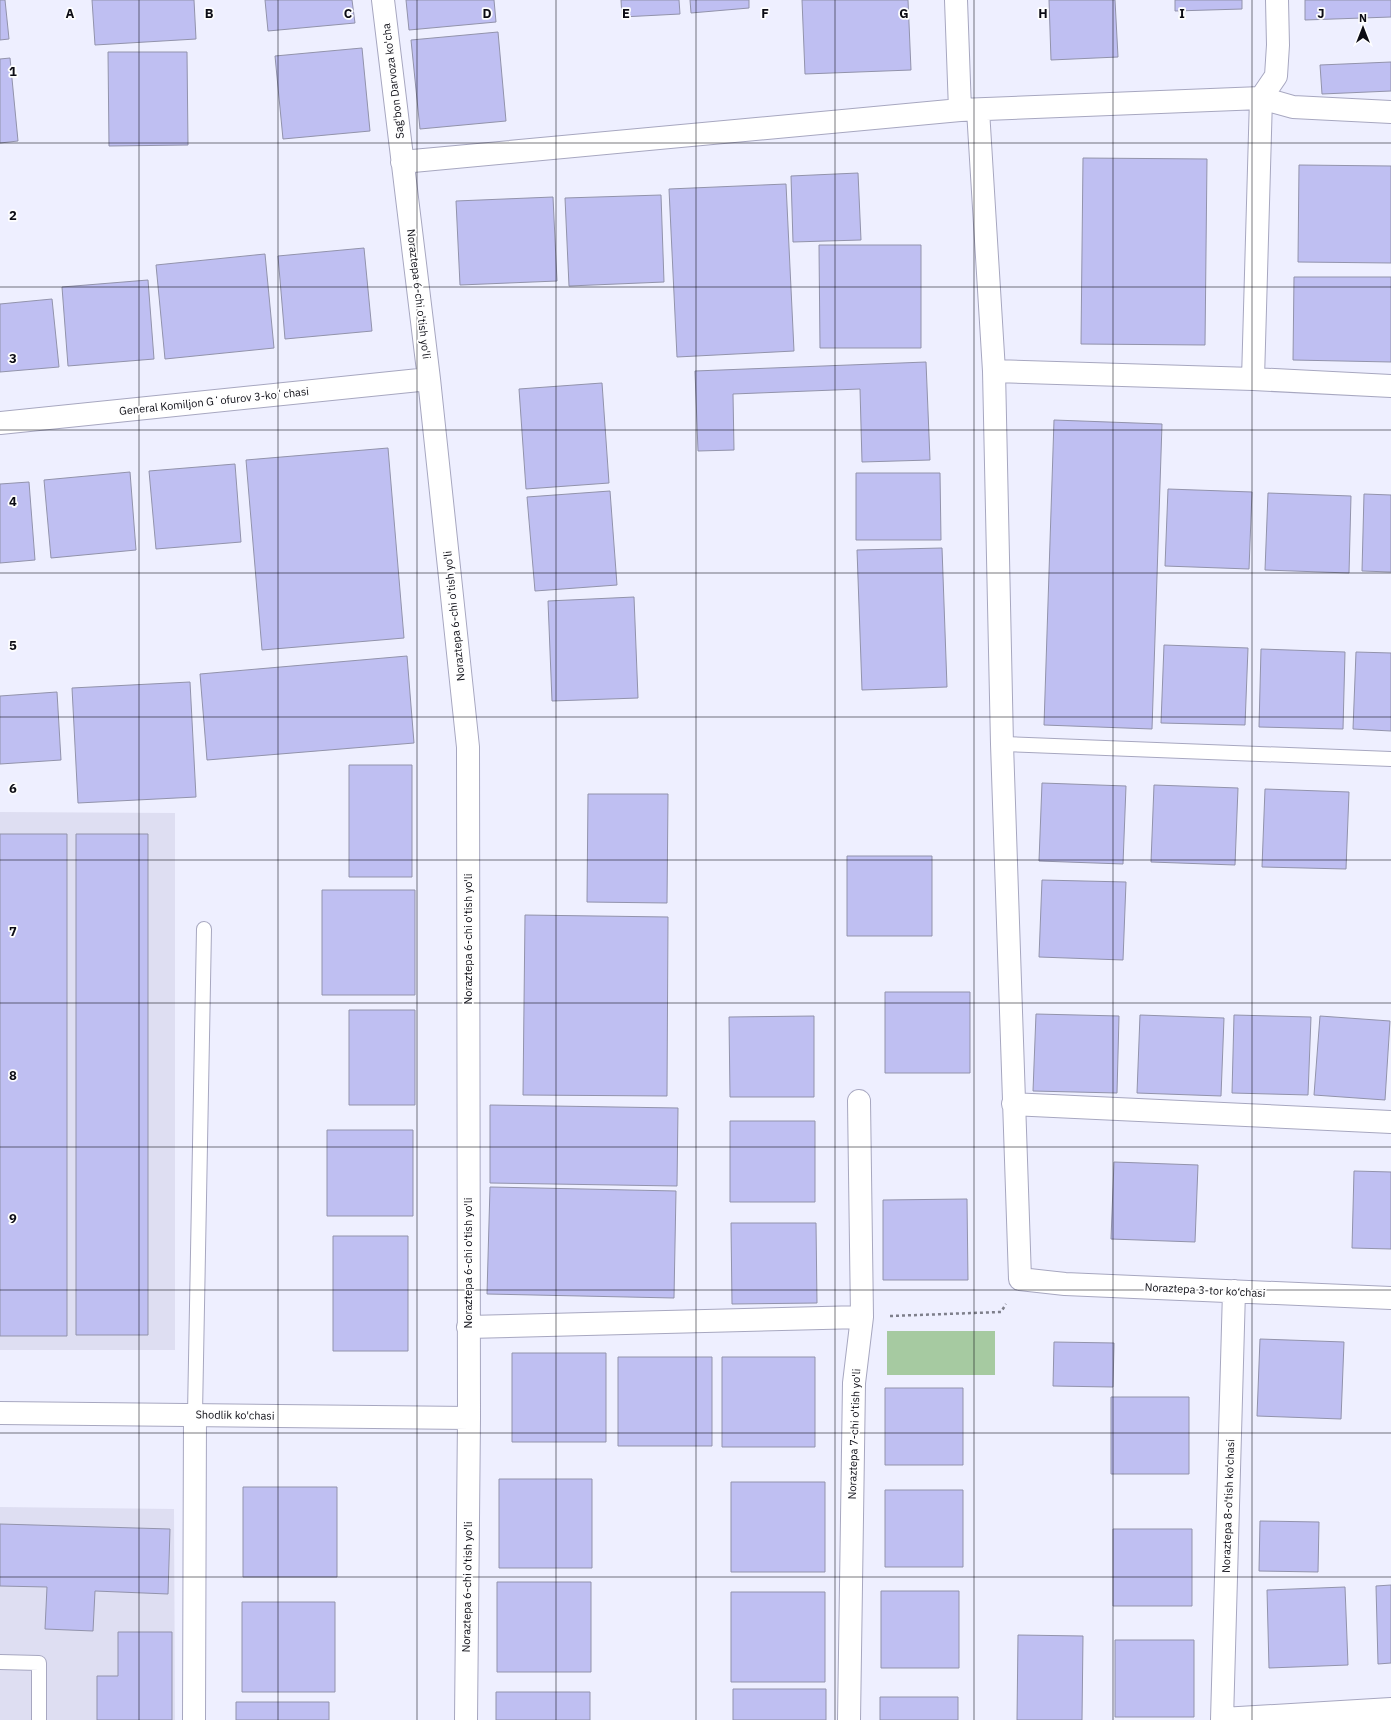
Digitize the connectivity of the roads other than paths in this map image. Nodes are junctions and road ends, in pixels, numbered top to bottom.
1 (383, 0) edge
2 (956, 0) edge
3 (1277, 0) edge
4 (1261, 98) junction
5 (969, 110) junction
6 (1391, 112) edge
7 (402, 162) junction
8 (994, 371) junction
9 (429, 379) junction
10 (1253, 379) junction
11 (1391, 386) edge
12 (0, 422) edge
13 (1002, 744) junction
14 (1391, 759) edge
15 (204, 929) dead end
16 (860, 1101) dead end
17 (1013, 1104) junction
18 (1391, 1122) edge
19 (1234, 1291) junction
20 (1391, 1298) edge
21 (862, 1317) junction
22 (468, 1327) junction
23 (0, 1413) edge
24 (195, 1414) junction
25 (469, 1418) junction
26 (0, 1662) edge
27 (1391, 1709) edge
28 (39, 1720) edge
29 (194, 1720) edge
30 (466, 1720) edge
31 (849, 1720) edge
32 (1222, 1720) edge

1 - 7 street, Sag'bon Darvoza ko'cha
2 - 5 street
3 - 4 street
4 - 5 street
4 - 6 street
4 - 10 street
5 - 7 street
5 - 8 street
7 - 9 street, Noraztepa 6-chi o'tish yo'li
8 - 10 street
8 - 13 street
9 - 12 street, General Komiljon Gʻofurov 3-koʻchasi
9 - 22 street, Noraztepa 6-chi o'tish yo'li
10 - 11 street
13 - 14 lane
13 - 17 street
15 - 24 lane
16 - 21 street, Noraztepa 7-chi o'tish yo'li
17 - 18 street
17 - 19 street, Noraztepa 3-tor ko‘chasi
19 - 20 street, Noraztepa 3-tor ko‘chasi
19 - 32 street, Noraztepa 8-o'tish ko'chasi
21 - 22 street
21 - 31 street, Noraztepa 7-chi o'tish yo'li
22 - 25 street, Noraztepa 6-chi o'tish yo'li
23 - 24 street, Shodlik ko'chasi
24 - 25 street, Shodlik ko'chasi
24 - 29 street
25 - 30 street, Noraztepa 6-chi o'tish yo'li
26 - 28 lane
27 - 32 street

